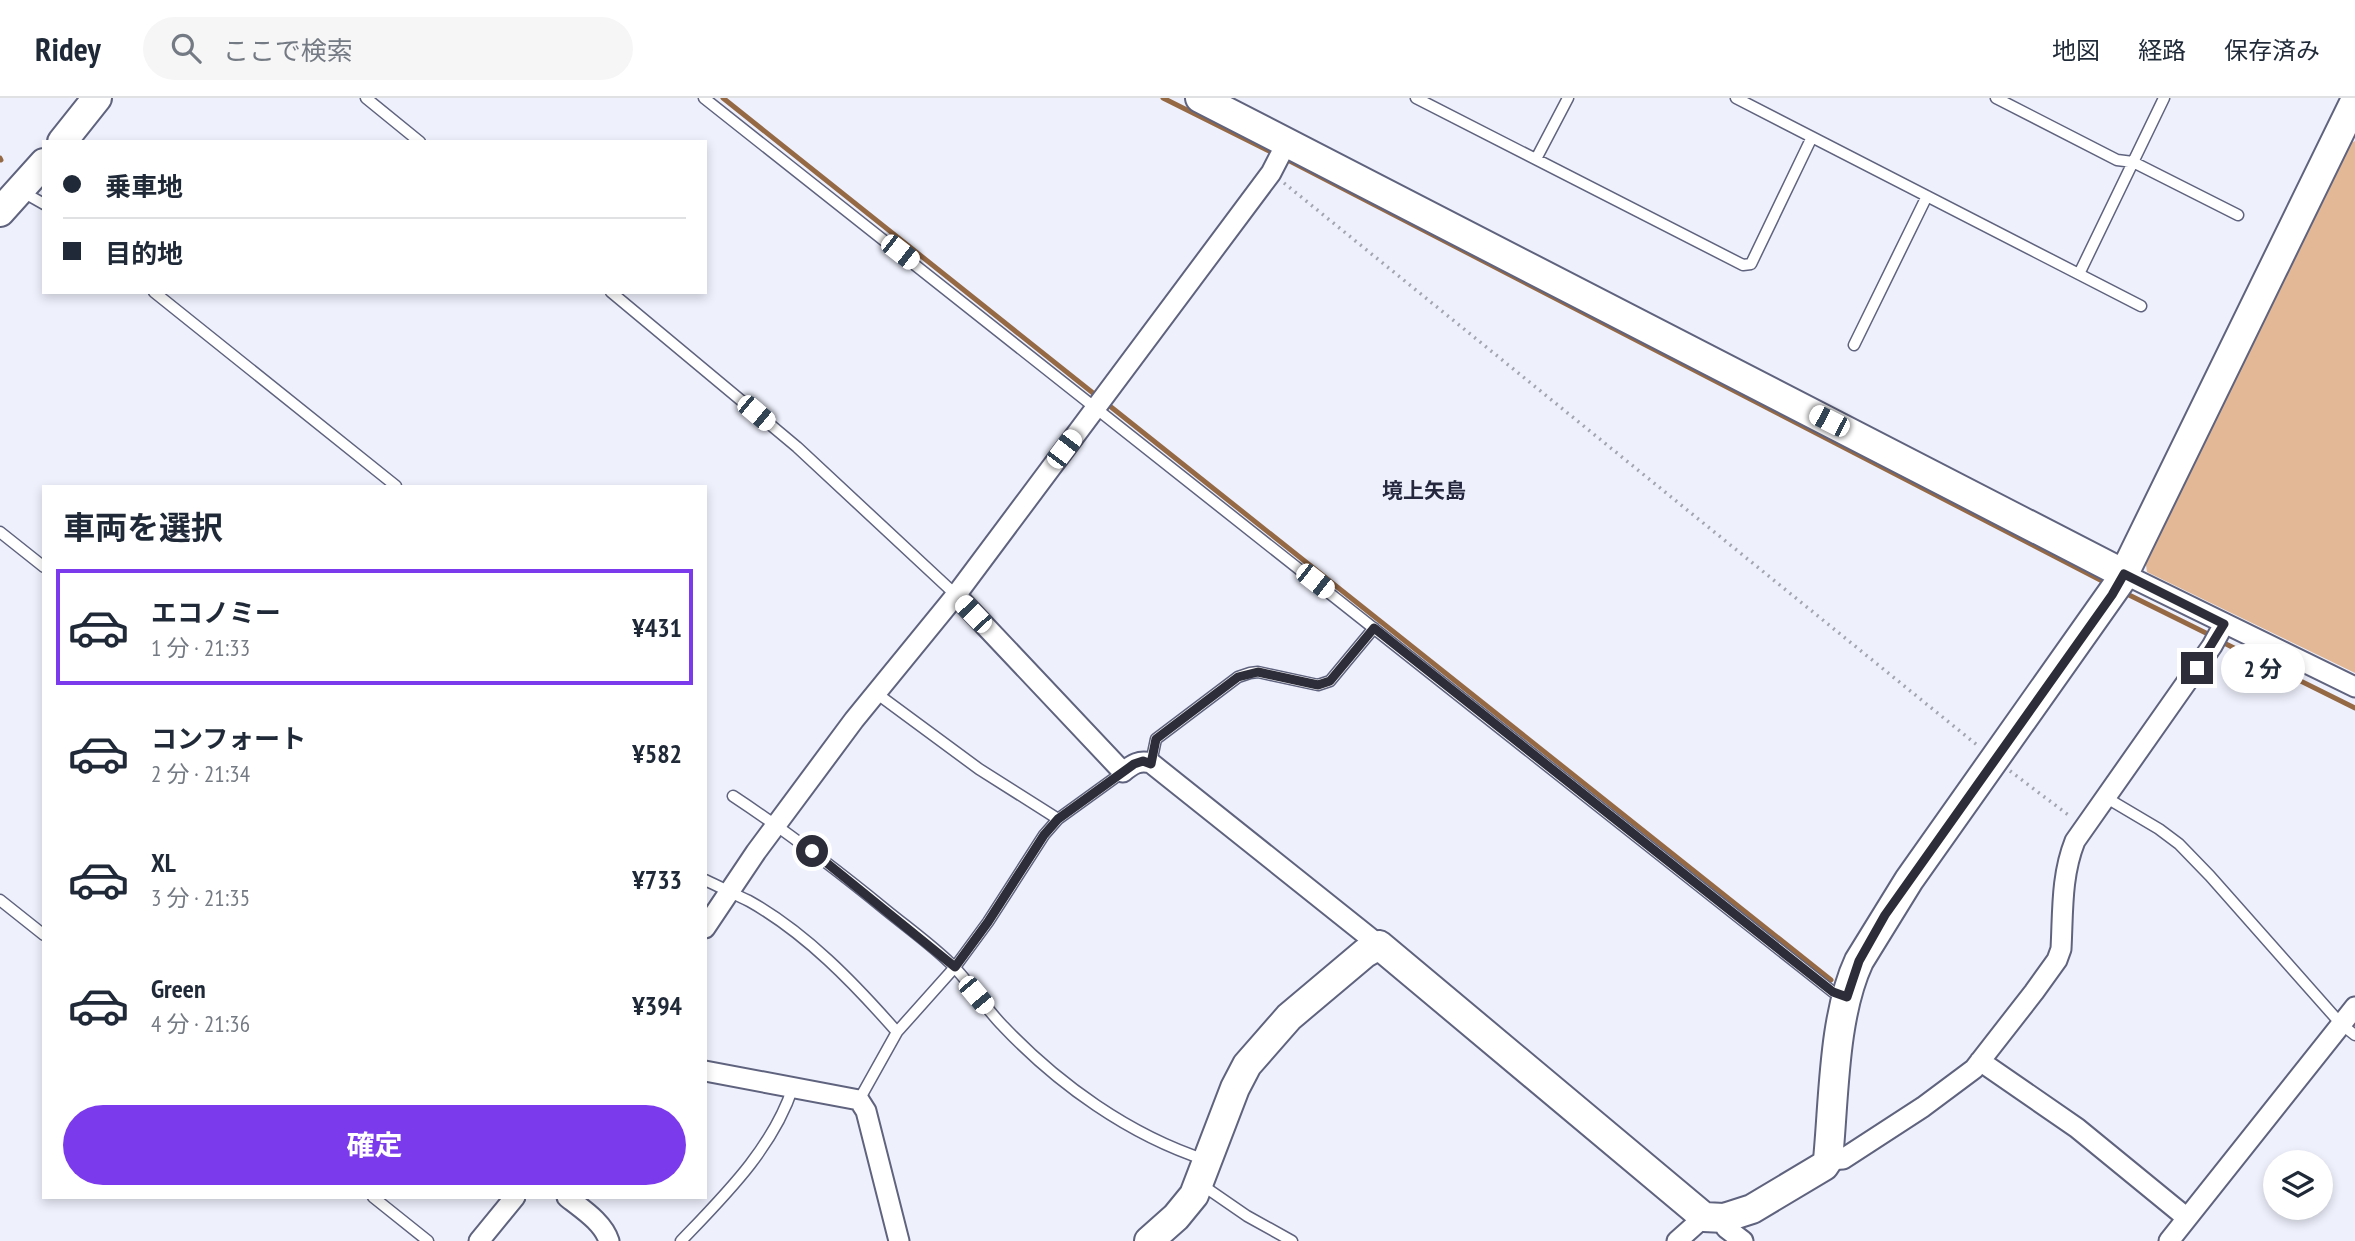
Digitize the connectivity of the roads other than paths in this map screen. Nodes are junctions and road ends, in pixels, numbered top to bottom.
1 (97, 98) edge
2 (366, 98) edge
3 (704, 98) edge
4 (1200, 98) edge
5 (1416, 98) edge
6 (1568, 98) edge
7 (1736, 98) edge
8 (1996, 98) edge
9 (2164, 98) edge
10 (2351, 118) edge
11 (1812, 137) junction
12 (64, 140) edge
13 (418, 140) edge
14 (1287, 142) junction
15 (1536, 159) junction
16 (2133, 162) junction
17 (42, 165) edge
18 (21, 190) edge
19 (1927, 196) junction
20 (0, 212) edge
21 (2238, 215) dead end
22 (2079, 274) junction
23 (156, 294) edge
24 (613, 294) edge
25 (2141, 306) dead end
26 (1854, 345) dead end
27 (1095, 407) junction
28 (395, 485) edge
29 (0, 532) edge
30 (42, 565) edge
31 (2119, 583) junction
32 (956, 596) junction
33 (2224, 624) junction
34 (1374, 628) junction
35 (2355, 687) edge
36 (876, 693) junction
37 (1151, 764) junction
38 (1123, 772) junction
39 (733, 796) dead end
40 (2105, 797) junction
41 (1058, 819) junction
42 (776, 824) junction
43 (707, 881) edge
44 (729, 891) junction
45 (0, 900) edge
46 (707, 925) edge
47 (42, 933) edge
48 (1379, 945) junction
49 (955, 967) junction
50 (1847, 997) junction
51 (2355, 1007) edge
52 (2348, 1030) edge
53 (897, 1032) junction
54 (1980, 1062) junction
55 (707, 1071) edge
56 (793, 1086) junction
57 (859, 1100) junction
58 (1828, 1160) junction
59 (1202, 1172) junction
60 (376, 1199) edge
61 (513, 1199) edge
62 (570, 1199) edge
63 (1714, 1218) junction
64 (2187, 1218) junction
65 (428, 1241) edge
66 (479, 1241) edge
67 (609, 1241) edge
68 (681, 1241) edge
69 (899, 1241) edge
70 (1149, 1241) edge
71 (1292, 1241) edge
72 (1677, 1241) edge
73 (1743, 1241) edge
74 (2169, 1241) edge

1 - 12 street
2 - 13 lane
3 - 27 lane
4 - 14 street
5 - 15 lane
6 - 15 lane
7 - 11 lane
8 - 16 lane
9 - 16 lane
10 - 31 street
11 - 15 lane
11 - 19 lane
14 - 27 street
14 - 31 street
16 - 21 lane
16 - 22 lane
17 - 18 street
18 - 20 street
19 - 22 lane
19 - 26 lane
22 - 25 lane
23 - 28 lane
24 - 32 lane
27 - 32 street
27 - 34 lane
29 - 30 lane
31 - 33 street
31 - 50 street
32 - 36 street
32 - 38 street
33 - 35 street
33 - 40 street
34 - 37 lane
34 - 50 lane
36 - 41 lane
36 - 42 street
37 - 38 street
37 - 48 street
38 - 41 lane
39 - 42 lane
40 - 52 lane
40 - 54 street
41 - 49 lane
42 - 44 street
42 - 49 lane
43 - 44 lane
44 - 46 street
44 - 53 lane
45 - 47 lane
48 - 59 street
48 - 63 street
49 - 53 lane
49 - 59 lane
50 - 58 street
51 - 52 street
52 - 64 street
53 - 57 lane
54 - 58 street
54 - 64 street
55 - 56 street
56 - 57 street
56 - 68 lane
57 - 69 street
58 - 63 street
59 - 70 street
59 - 71 lane
60 - 65 lane
61 - 66 street
62 - 67 street
63 - 72 street
63 - 73 street
64 - 74 street

